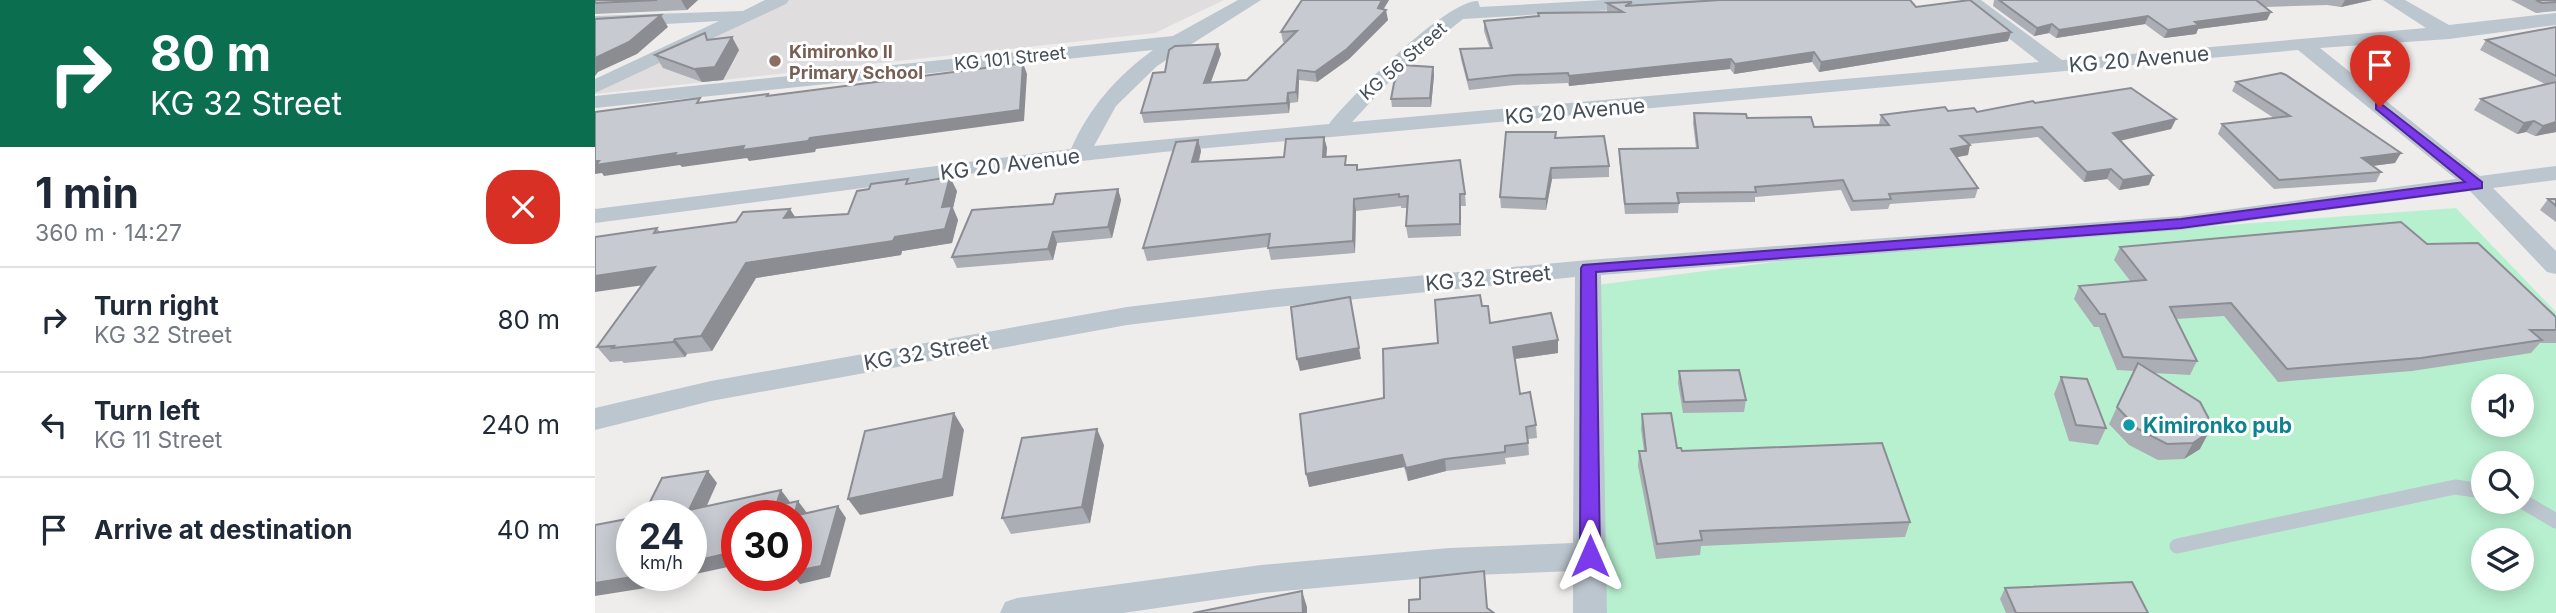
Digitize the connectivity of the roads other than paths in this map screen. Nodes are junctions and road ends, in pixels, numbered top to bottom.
1 (780, 0) edge
2 (1252, 0) edge
3 (1481, 0) edge
4 (1697, 0) edge
5 (1969, 0) edge
6 (2392, 0) edge
7 (1457, 14) junction
8 (750, 15) junction
9 (2556, 19) edge
10 (595, 22) edge
11 (2449, 33) junction
12 (1174, 42) junction
13 (2302, 44) junction
14 (2058, 67) junction
15 (595, 87) edge
16 (595, 102) edge
17 (1335, 131) junction
18 (1079, 155) junction
19 (2556, 173) edge
20 (2477, 185) junction
21 (595, 216) edge
22 (2556, 266) edge
23 (1588, 268) junction
24 (595, 419) edge
25 (2471, 489) edge
26 (2534, 508) edge
27 (2556, 522) edge
28 (2178, 546) dead end
29 (1590, 556) junction
30 (1017, 613) edge
31 (1590, 613) edge

1 - 8 street
2 - 12 street
3 - 7 street, KG 56 Street
4 - 7 street
5 - 14 street
6 - 11 street
7 - 17 street, KG 56 Street
8 - 10 street
8 - 15 street
9 - 11 street, KG 20 Avenue
11 - 13 street, KG 20 Avenue
12 - 16 street, KG 101 Street
12 - 18 street
13 - 14 street, KG 20 Avenue
13 - 20 street
14 - 17 street, KG 20 Avenue
17 - 18 street, KG 20 Avenue
18 - 21 street, KG 20 Avenue
19 - 20 street, KG 32 Street
20 - 22 street
20 - 23 street, KG 32 Street
23 - 24 street, KG 32 Street
23 - 29 street
25 - 28 lane
26 - 27 lane
29 - 30 street
29 - 31 street

